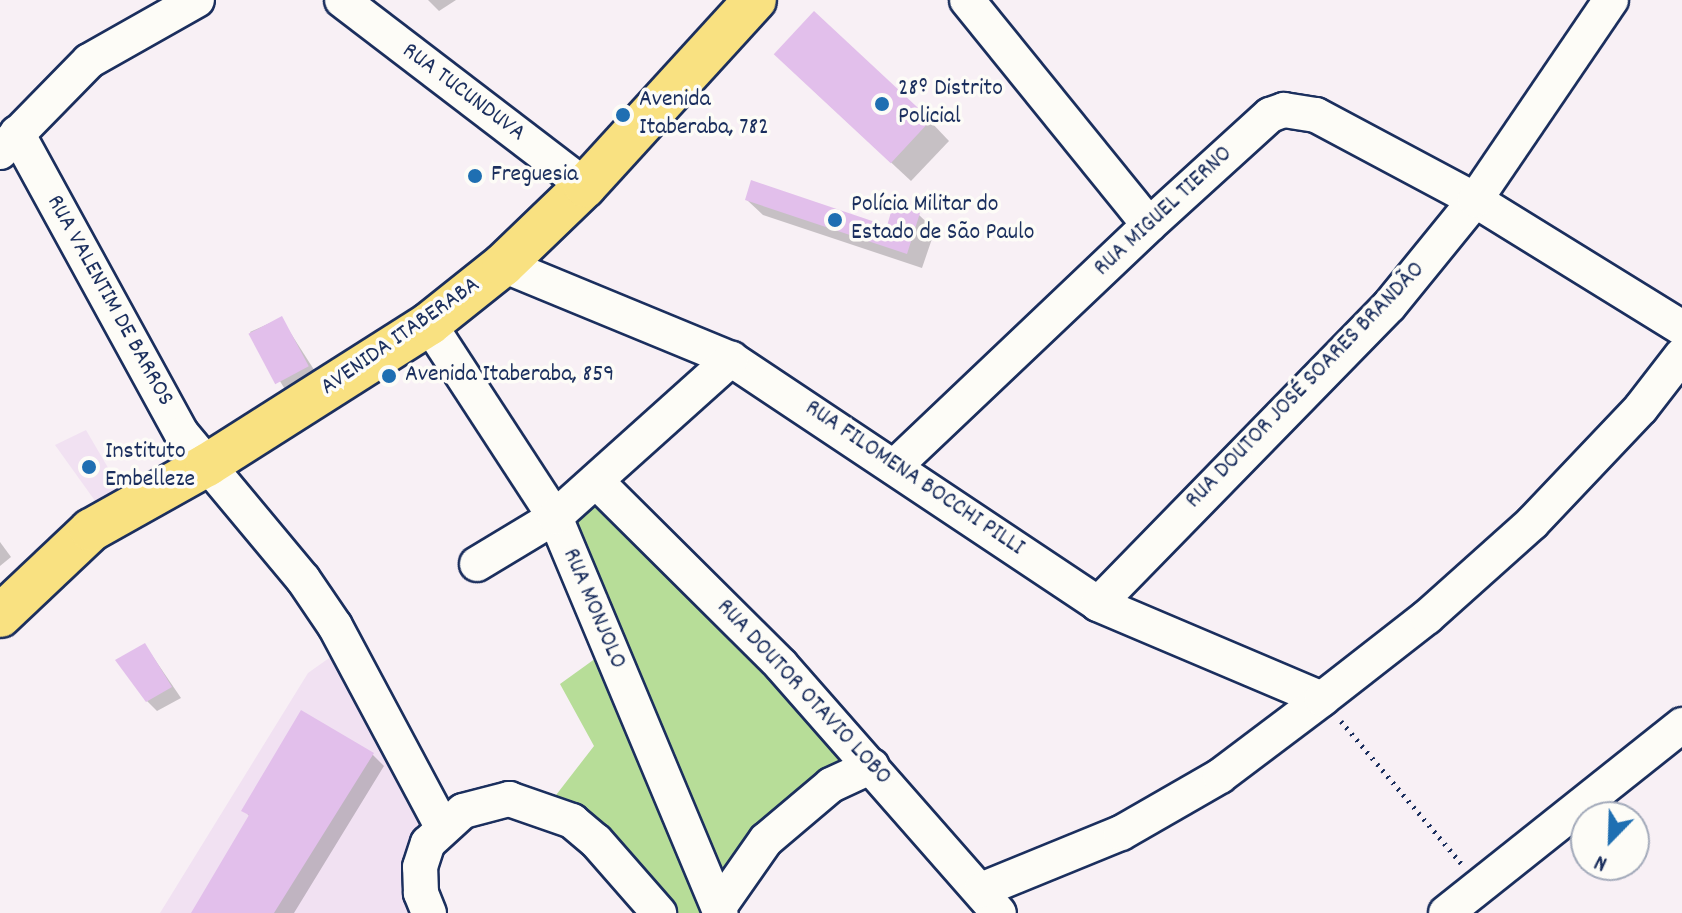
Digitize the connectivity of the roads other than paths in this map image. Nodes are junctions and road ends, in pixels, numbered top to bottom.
1 (197, 0) edge
2 (342, 0) edge
3 (755, 0) edge
4 (967, 0) edge
5 (1611, 0) edge
6 (8, 143) edge
7 (585, 186) junction
8 (1475, 200) junction
9 (1149, 225) junction
10 (503, 265) junction
11 (429, 324) junction
12 (1682, 328) edge
13 (1682, 355) edge
14 (731, 359) junction
15 (207, 465) junction
16 (894, 467) junction
17 (597, 482) junction
18 (555, 517) junction
19 (477, 564) dead end
20 (1098, 604) junction
21 (1, 616) edge
22 (1322, 699) junction
23 (1682, 725) edge
24 (872, 766) junction
25 (442, 826) junction
26 (990, 902) edge
27 (720, 910) edge
28 (429, 913) edge
29 (659, 913) edge
30 (1446, 913) edge

1 - 6 street
2 - 7 street, RUA TUCUNDUVA
3 - 7 main road, AVENIDA ITABERABA
4 - 9 street
5 - 8 street, RUA DOUTOR JOSÉ SOARES BRANDÃO
6 - 15 street, RUA VALENTIM DE BARROS
7 - 10 main road, AVENIDA ITABERABA
8 - 9 street, RUA MIGUEL TIERNO
8 - 12 street, RUA MIGUEL TIERNO
8 - 20 street, RUA DOUTOR JOSÉ SOARES BRANDÃO
9 - 16 street, RUA MIGUEL TIERNO
10 - 11 main road, AVENIDA ITABERABA
10 - 14 street, RUA FILOMENA BOCCHI PILLI
11 - 15 main road, AVENIDA ITABERABA
11 - 18 street, RUA MONJOLO
13 - 22 street
14 - 16 street, RUA FILOMENA BOCCHI PILLI
14 - 17 street
15 - 21 main road, AVENIDA ITABERABA
15 - 25 street, RUA VALENTIM DE BARROS
16 - 20 street, RUA FILOMENA BOCCHI PILLI
17 - 18 street
17 - 24 street, RUA DOUTOR OTAVIO LOBO
18 - 19 street
18 - 27 street, RUA MONJOLO
20 - 22 street, RUA FILOMENA BOCCHI PILLI
22 - 26 street
23 - 30 street
24 - 26 street, RUA DOUTOR OTAVIO LOBO
24 - 27 street
25 - 28 street
25 - 29 street

